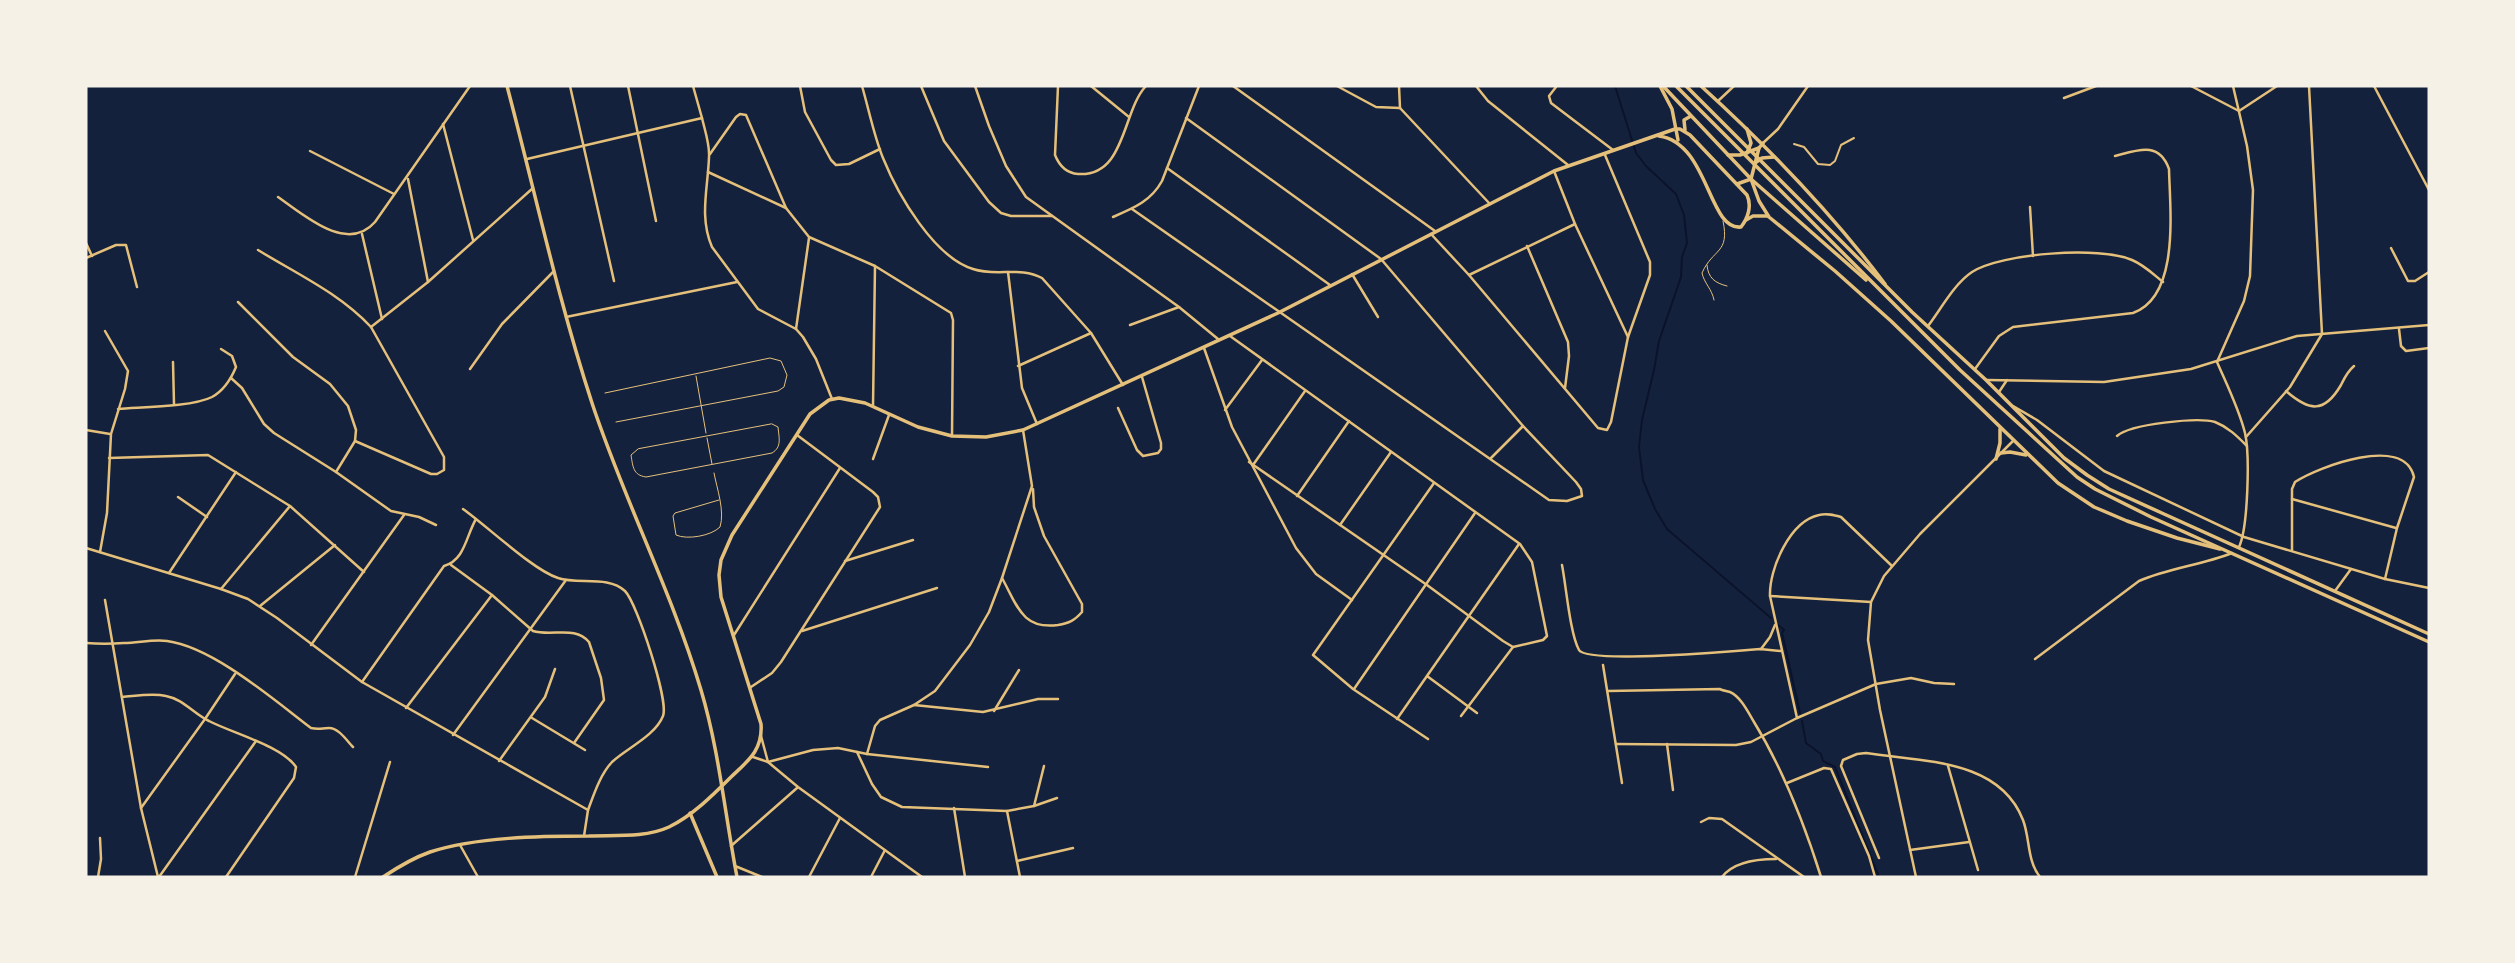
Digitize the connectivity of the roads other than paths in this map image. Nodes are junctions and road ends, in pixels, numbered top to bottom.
1 (470, 86) edge
2 (507, 86) edge
3 (570, 86) edge
4 (628, 86) edge
5 (693, 86) edge
6 (800, 86) edge
7 (862, 86) edge
8 (921, 86) edge
9 (975, 86) edge
10 (1058, 86) edge
11 (1091, 86) edge
12 (1146, 86) edge
13 (1199, 86) edge
14 (1233, 86) edge
15 (1337, 86) edge
16 (1399, 86) edge
17 (1476, 86) edge
18 (1556, 86) edge
19 (1662, 86) edge
20 (1676, 86) edge
21 (1686, 86) edge
22 (1701, 86) edge
23 (1734, 86) edge
24 (1808, 86) edge
25 (2096, 86) edge
26 (2191, 86) edge
27 (2233, 86) edge
28 (2277, 86) edge
29 (2309, 86) edge
30 (2375, 86) edge
31 (2064, 98) dead end
32 (1718, 101) junction
33 (1400, 108) junction
34 (2239, 111) junction
35 (1691, 116) junction
36 (1129, 117) junction
37 (702, 118) junction
38 (1186, 118) junction
39 (443, 124) junction
40 (1747, 128) junction
41 (1675, 129) junction
42 (1686, 132) junction
43 (637, 134) junction
44 (1659, 136) junction
45 (1854, 138) dead end
46 (1679, 143) junction
47 (1763, 143) junction
48 (1794, 144) dead end
49 (583, 147) junction
50 (1759, 148) junction
51 (880, 149) junction
52 (1613, 150) junction
53 (310, 151) dead end
54 (1605, 153) junction
55 (1747, 153) junction
56 (710, 155) junction
57 (1728, 155) junction
58 (2115, 156) dead end
59 (1776, 157) junction
60 (527, 159) junction
61 (1755, 163) junction
62 (1568, 165) junction
63 (1167, 168) junction
64 (1554, 171) junction
65 (708, 172) junction
66 (407, 177) junction
67 (1751, 179) junction
68 (1736, 184) junction
69 (534, 187) junction
70 (2429, 190) edge
71 (394, 194) junction
72 (278, 197) dead end
73 (1490, 204) junction
74 (2030, 207) dead end
75 (786, 208) junction
76 (1132, 209) junction
77 (1055, 215) junction
78 (1113, 217) dead end
79 (1769, 217) junction
80 (1746, 220) junction
81 (656, 221) dead end
82 (1723, 221) junction
83 (1575, 224) junction
84 (1436, 232) junction
85 (362, 234) junction
86 (1431, 234) junction
87 (809, 237) junction
88 (473, 240) junction
89 (86, 243) edge
90 (1527, 246) junction
91 (2390, 248) dead end
92 (258, 250) dead end
93 (92, 256) junction
94 (2033, 256) junction
95 (86, 258) edge
96 (1381, 259) junction
97 (1707, 264) junction
98 (875, 266) junction
99 (554, 271) junction
100 (1008, 272) junction
101 (2429, 272) edge
102 (1352, 274) junction
103 (1469, 275) junction
104 (614, 281) dead end
105 (428, 282) junction
106 (737, 282) junction
107 (2163, 282) junction
108 (1330, 285) junction
109 (1727, 286) dead end
110 (136, 288) dead end
111 (1893, 294) junction
112 (1886, 297) junction
113 (1714, 300) dead end
114 (238, 302) dead end
115 (1179, 307) junction
116 (1278, 313) junction
117 (566, 317) junction
118 (1377, 317) dead end
119 (382, 320) junction
120 (1130, 325) dead end
121 (1928, 326) junction
122 (2429, 326) edge
123 (371, 327) junction
124 (796, 329) junction
125 (2399, 330) junction
126 (105, 331) dead end
127 (1091, 333) junction
128 (2322, 334) junction
129 (1230, 336) junction
130 (1628, 337) junction
131 (1220, 341) junction
132 (1204, 348) junction
133 (2429, 348) edge
134 (221, 349) dead end
135 (1262, 360) junction
136 (173, 362) dead end
137 (2217, 362) junction
138 (1018, 366) junction
139 (2354, 366) dead end
140 (470, 369) dead end
141 (1975, 369) junction
142 (695, 374) junction
143 (1142, 377) junction
144 (231, 379) junction
145 (1986, 380) junction
146 (2007, 380) junction
147 (1123, 385) junction
148 (1565, 388) junction
149 (1305, 391) junction
150 (2286, 391) junction
151 (605, 393) dead end
152 (1999, 393) junction
153 (832, 399) junction
154 (174, 404) junction
155 (2010, 404) junction
156 (701, 406) junction
157 (873, 406) junction
158 (1118, 408) dead end
159 (118, 410) junction
160 (1225, 410) junction
161 (889, 415) junction
162 (1349, 421) junction
163 (615, 422) dead end
164 (1037, 424) junction
165 (1523, 426) junction
166 (2000, 427) junction
167 (86, 430) edge
168 (1023, 430) junction
169 (111, 434) junction
170 (796, 434) junction
171 (707, 436) junction
172 (952, 436) junction
173 (2117, 436) dead end
174 (2246, 438) junction
175 (355, 441) junction
176 (2013, 441) junction
177 (2246, 446) junction
178 (1391, 452) junction
179 (2001, 453) junction
180 (2028, 456) junction
181 (109, 458) junction
182 (1491, 458) junction
183 (873, 459) dead end
184 (1996, 460) junction
185 (1249, 462) junction
186 (712, 464) junction
187 (1254, 465) junction
188 (840, 468) junction
189 (236, 472) junction
190 (336, 472) junction
191 (714, 473) dead end
192 (1434, 483) junction
193 (1032, 486) junction
194 (1297, 496) junction
195 (178, 497) dead end
196 (719, 499) junction
197 (2292, 499) junction
198 (289, 506) junction
199 (463, 509) dead end
200 (1475, 513) junction
201 (404, 515) junction
202 (207, 517) junction
203 (476, 519) junction
204 (436, 525) dead end
205 (1340, 525) junction
206 (2397, 528) junction
207 (2244, 537) junction
208 (913, 540) dead end
209 (1520, 544) junction
210 (335, 545) junction
211 (2239, 547) junction
212 (86, 548) edge
213 (2292, 550) junction
214 (100, 552) junction
215 (2231, 552) junction
216 (1383, 556) junction
217 (845, 561) junction
218 (451, 565) junction
219 (1562, 565) dead end
220 (1892, 566) junction
221 (2351, 569) junction
222 (364, 572) junction
223 (169, 573) junction
224 (1003, 578) junction
225 (2385, 579) junction
226 (566, 580) junction
227 (1427, 585) junction
228 (937, 588) dead end
229 (2429, 588) edge
230 (221, 589) junction
231 (2335, 591) junction
232 (492, 594) junction
233 (1770, 596) junction
234 (106, 600) dead end
235 (1352, 600) junction
236 (1871, 603) junction
237 (260, 606) junction
238 (1470, 618) junction
239 (1775, 625) junction
240 (530, 628) junction
241 (802, 631) junction
242 (2429, 634) edge
243 (734, 635) junction
244 (2429, 642) edge
245 (86, 643) edge
246 (113, 644) junction
247 (311, 645) junction
248 (1513, 647) junction
249 (1760, 649) junction
250 (1781, 651) junction
251 (2035, 659) dead end
252 (1604, 665) dead end
253 (555, 669) dead end
254 (1019, 670) dead end
255 (235, 674) junction
256 (1427, 676) junction
257 (362, 682) junction
258 (1876, 684) junction
259 (1954, 684) dead end
260 (751, 687) junction
261 (1353, 689) junction
262 (1608, 691) junction
263 (122, 697) junction
264 (1058, 699) dead end
265 (914, 705) junction
266 (1470, 707) junction
267 (406, 708) junction
268 (994, 711) junction
269 (1477, 713) dead end
270 (1461, 716) dead end
271 (532, 718) junction
272 (1797, 718) junction
273 (205, 719) junction
274 (1397, 719) junction
275 (453, 734) junction
276 (761, 736) junction
277 (1763, 736) junction
278 (1428, 739) dead end
279 (256, 741) junction
280 (574, 743) junction
281 (1616, 744) junction
282 (1667, 744) junction
283 (354, 747) dead end
284 (586, 750) dead end
285 (857, 752) junction
286 (867, 754) junction
287 (753, 757) junction
288 (1888, 757) junction
289 (499, 761) junction
290 (390, 762) dead end
291 (768, 762) junction
292 (1044, 766) dead end
293 (1948, 766) junction
294 (988, 767) dead end
295 (1622, 783) dead end
296 (1787, 783) junction
297 (721, 787) junction
298 (798, 787) junction
299 (1673, 790) dead end
300 (1057, 798) dead end
301 (1034, 806) junction
302 (141, 808) junction
303 (954, 808) junction
304 (588, 810) junction
305 (1007, 811) junction
306 (690, 813) junction
307 (840, 818) junction
308 (1701, 822) dead end
309 (584, 836) junction
310 (100, 838) dead end
311 (1969, 842) junction
312 (460, 845) junction
313 (731, 846) junction
314 (1073, 848) dead end
315 (885, 850) junction
316 (1910, 850) junction
317 (1879, 858) dead end
318 (1776, 859) junction
319 (1017, 861) junction
320 (735, 866) junction
321 (1979, 870) dead end
322 (98, 877) edge
323 (158, 877) edge
324 (226, 877) edge
325 (355, 877) edge
326 (383, 877) edge
327 (478, 877) edge
328 (717, 877) edge
329 (737, 877) edge
330 (762, 877) edge
331 (809, 877) edge
332 (871, 877) edge
333 (922, 877) edge
334 (965, 877) edge
335 (1020, 877) edge
336 (1722, 877) edge
337 (1804, 877) edge
338 (1821, 877) edge
339 (1875, 877) edge
340 (1916, 877) edge
341 (2040, 877) edge

1 - 39 street
2 - 60 main road
3 - 49 street
4 - 43 street
5 - 37 street
6 - 51 street
7 - 51 street
8 - 77 street
9 - 77 street
10 - 36 street
11 - 36 street
12 - 36 street
13 - 38 street
14 - 84 street
15 - 33 street
16 - 33 street
17 - 62 street
18 - 52 street
19 - 35 main road
19 - 41 main road
20 - 112 main road
21 - 111 main road
22 - 32 main road
23 - 32 street
24 - 47 street
25 - 31 street
26 - 34 street
27 - 34 street
28 - 34 street
29 - 128 street
30 - 70 street
32 - 40 main road
33 - 73 street
34 - 137 street
35 - 42 main road
35 - 57 main road
37 - 43 street
37 - 56 street
38 - 63 street
38 - 96 street
39 - 66 street
39 - 88 street
40 - 47 main road
40 - 55 main road
41 - 42 main road
41 - 44 main road
41 - 46 main road
42 - 46 main road
42 - 68 main road
43 - 49 street
43 - 81 street
44 - 46 main road
44 - 52 main road
45 - 48 street
46 - 82 main road
47 - 50 main road
47 - 59 main road
49 - 60 street
49 - 104 street
50 - 55 main road
50 - 61 main road
51 - 100 street
52 - 54 main road
53 - 71 street
54 - 62 main road
54 - 130 street
55 - 57 main road
56 - 65 street
56 - 75 street
57 - 67 main road
58 - 107 street
59 - 61 main road
59 - 111 main road
60 - 69 main road
61 - 67 main road
62 - 64 main road
63 - 76 street
63 - 108 street
64 - 73 main road
64 - 83 street
65 - 75 street
65 - 106 street
66 - 71 street
66 - 105 street
67 - 68 main road
67 - 79 main road
67 - 112 main road
68 - 80 main road
69 - 88 street
69 - 99 main road
71 - 85 street
72 - 85 street
73 - 84 main road
74 - 94 street
75 - 87 street
76 - 78 street
76 - 116 street
77 - 115 street
79 - 80 main road
79 - 166 main road
80 - 82 main road
82 - 97 lane
83 - 90 street
83 - 130 street
84 - 86 main road
85 - 119 street
86 - 96 main road
86 - 103 street
87 - 98 street
87 - 124 street
88 - 105 street
89 - 93 street
90 - 103 street
90 - 148 street
91 - 101 street
92 - 123 street
93 - 95 street
93 - 110 street
94 - 107 street
94 - 121 street
96 - 102 main road
96 - 165 street
97 - 109 lane
97 - 113 lane
98 - 157 street
98 - 172 street
99 - 117 main road
99 - 140 street
100 - 127 street
100 - 138 street
102 - 108 main road
102 - 118 street
103 - 148 street
105 - 119 street
106 - 117 street
106 - 124 street
107 - 141 street
108 - 116 main road
111 - 121 main road
112 - 215 main road
114 - 175 street
115 - 120 street
115 - 131 street
116 - 129 main road
116 - 182 street
117 - 297 main road
119 - 123 street
121 - 141 main road
122 - 125 street
123 - 175 street
124 - 153 street
125 - 128 street
125 - 133 street
126 - 159 street
127 - 138 street
127 - 147 street
128 - 137 street
128 - 150 street
129 - 131 main road
129 - 135 street
130 - 148 street
131 - 132 main road
132 - 143 main road
132 - 160 street
134 - 144 street
135 - 149 street
135 - 160 street
136 - 154 street
137 - 146 street
137 - 174 street
138 - 164 street
139 - 150 street
141 - 145 main road
142 - 151 lane
142 - 156 lane
142 - 156 lane
143 - 147 main road
143 - 158 street
144 - 154 street
144 - 190 street
145 - 146 street
145 - 152 main road
146 - 152 street
147 - 164 main road
149 - 162 street
149 - 187 street
150 - 174 street
152 - 155 main road
153 - 157 main road
153 - 170 main road
154 - 159 street
155 - 207 street
155 - 211 main road
156 - 163 lane
156 - 171 lane
157 - 161 main road
159 - 169 street
160 - 185 street
161 - 172 main road
161 - 183 street
162 - 178 street
162 - 194 street
164 - 168 main road
165 - 182 street
165 - 182 street
166 - 176 main road
166 - 184 main road
167 - 169 street
168 - 172 main road
168 - 193 street
169 - 181 street
170 - 188 street
170 - 243 main road
171 - 186 lane
171 - 186 lane
171 - 186 lane
173 - 177 street
174 - 177 street
175 - 190 street
176 - 179 street
176 - 180 main road
177 - 207 street
178 - 192 street
178 - 205 street
179 - 180 main road
179 - 184 street
180 - 215 main road
181 - 189 street
181 - 214 street
184 - 220 street
185 - 187 street
185 - 235 street
187 - 194 street
188 - 217 street
188 - 243 street
189 - 198 street
189 - 202 street
190 - 201 street
191 - 196 lane
192 - 200 street
192 - 216 street
193 - 224 street
193 - 224 street
194 - 205 street
195 - 202 street
196 - 196 lane
197 - 206 street
197 - 206 street
197 - 213 street
198 - 210 street
198 - 230 street
199 - 203 street
200 - 209 street
200 - 227 street
201 - 204 street
201 - 222 street
202 - 223 street
203 - 218 street
203 - 226 street
205 - 216 street
206 - 225 street
207 - 211 street
207 - 213 street
208 - 217 street
209 - 238 street
209 - 248 street
210 - 222 street
210 - 237 street
211 - 231 main road
212 - 214 street
213 - 221 street
214 - 223 street
215 - 244 main road
215 - 251 street
216 - 227 street
216 - 235 street
217 - 241 street
218 - 232 street
218 - 257 street
219 - 249 street
220 - 233 street
220 - 236 street
221 - 225 street
221 - 231 street
222 - 247 street
223 - 230 street
224 - 265 street
225 - 229 street
226 - 240 street
226 - 304 street
227 - 238 street
227 - 261 street
228 - 241 street
230 - 237 street
231 - 242 main road
232 - 240 street
232 - 267 street
233 - 236 street
233 - 239 street
234 - 246 street
235 - 261 street
236 - 258 street
237 - 247 street
238 - 248 street
238 - 256 street
239 - 249 street
239 - 250 street
240 - 275 street
240 - 280 street
241 - 260 street
243 - 260 main road
245 - 246 street
246 - 255 street
246 - 263 street
247 - 257 street
248 - 266 street
249 - 250 street
250 - 272 street
252 - 262 street
253 - 271 street
254 - 268 street
255 - 273 street
255 - 283 street
256 - 266 street
256 - 274 street
257 - 267 street
258 - 259 street
258 - 272 street
258 - 288 street
260 - 276 main road
261 - 274 street
262 - 277 street
262 - 281 street
263 - 273 street
263 - 302 street
264 - 268 street
265 - 268 street
265 - 286 street
266 - 269 street
266 - 270 street
267 - 275 street
271 - 280 street
271 - 289 street
272 - 277 street
273 - 279 street
273 - 302 street
274 - 278 street
275 - 289 street
276 - 287 main road
276 - 291 street
277 - 282 street
277 - 296 street
279 - 323 street
279 - 324 street
280 - 284 street
281 - 282 street
281 - 295 street
282 - 299 street
285 - 286 street
285 - 291 street
285 - 303 street
286 - 294 street
287 - 291 street
287 - 297 main road
288 - 293 street
288 - 316 street
288 - 317 street
289 - 304 street
290 - 325 street
291 - 298 street
292 - 301 street
293 - 311 street
293 - 341 street
296 - 338 street
296 - 339 street
297 - 306 main road
297 - 313 main road
298 - 307 street
298 - 313 street
300 - 301 street
301 - 305 street
302 - 323 street
303 - 305 street
303 - 334 street
304 - 309 street
305 - 319 street
306 - 309 main road
306 - 328 main road
307 - 315 street
307 - 331 street
308 - 318 street
309 - 312 main road
310 - 322 street
311 - 316 street
311 - 321 street
312 - 326 main road
312 - 327 street
313 - 320 main road
314 - 319 street
315 - 332 street
315 - 333 street
316 - 340 street
318 - 336 street
318 - 337 street
319 - 335 street
320 - 329 main road
320 - 330 street

